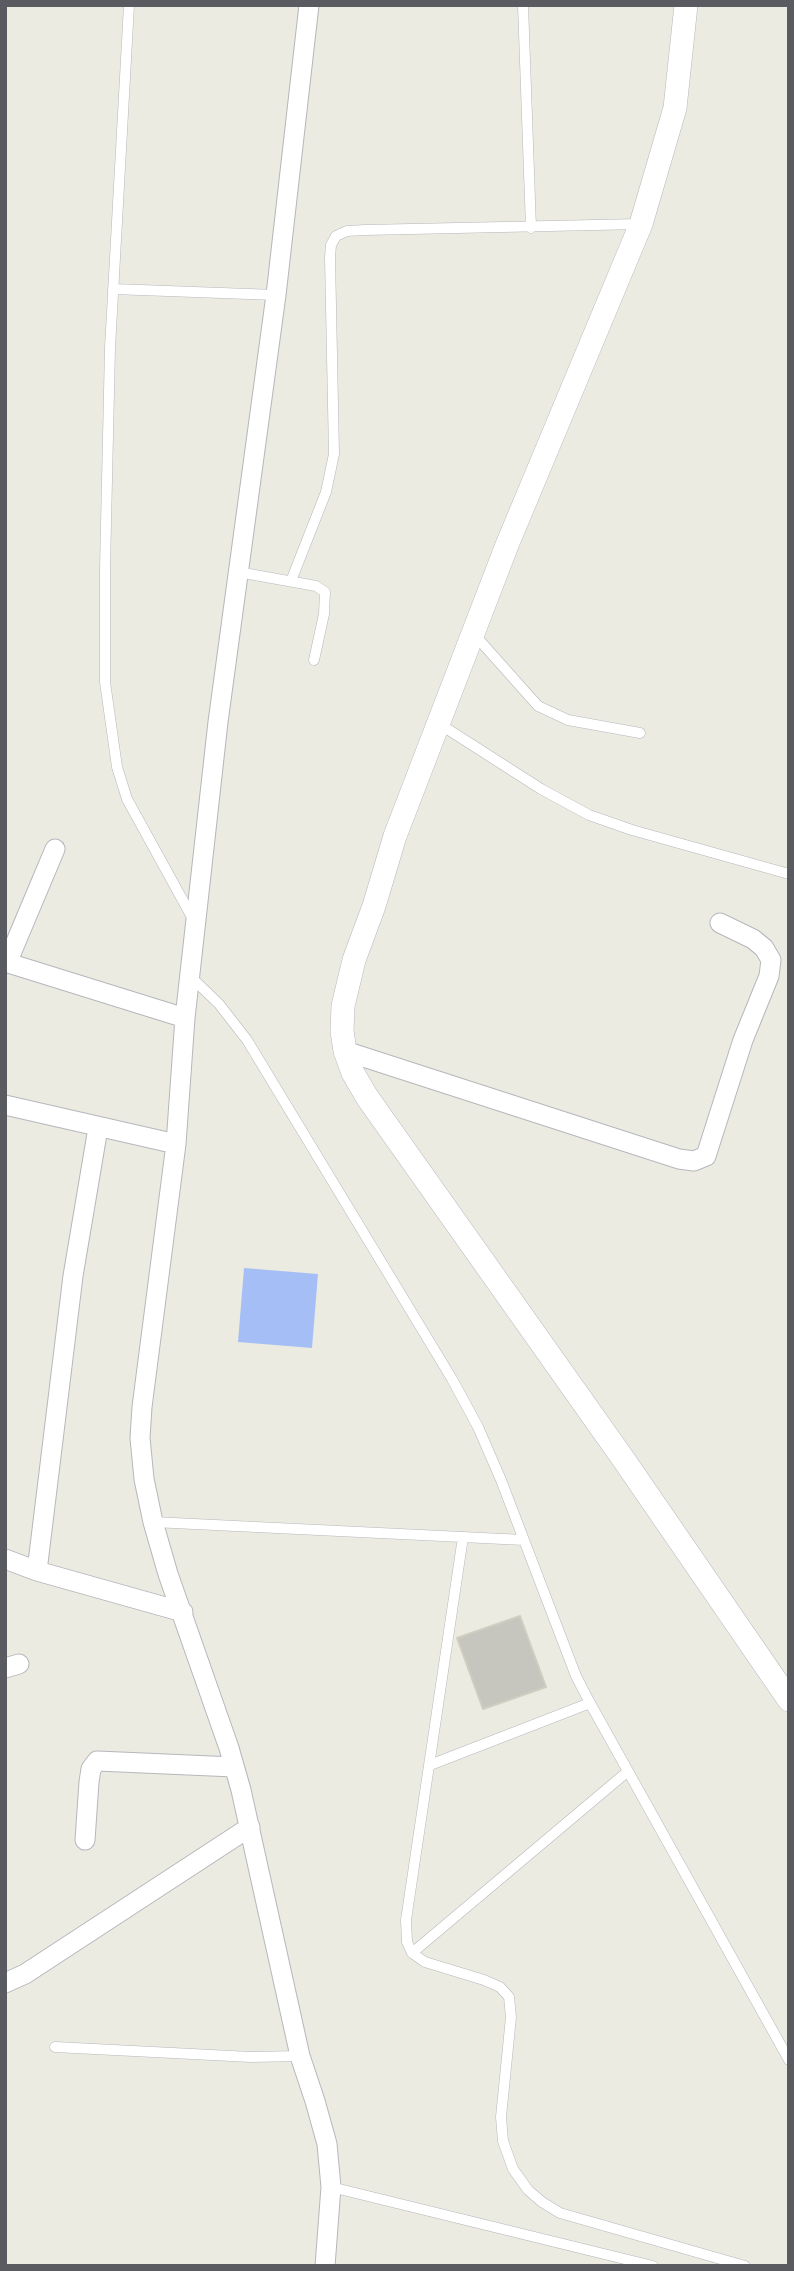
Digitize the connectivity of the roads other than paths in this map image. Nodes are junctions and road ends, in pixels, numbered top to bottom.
1 (129, 5) edge
2 (309, 5) edge
3 (523, 5) edge
4 (686, 5) edge
5 (641, 224) junction
6 (531, 228) junction
7 (113, 289) junction
8 (276, 295) junction
9 (238, 572) junction
10 (291, 582) junction
11 (472, 633) junction
12 (314, 660) dead end
13 (438, 723) junction
14 (640, 733) dead end
15 (55, 849) dead end
16 (789, 874) edge
17 (195, 923) junction
18 (719, 923) dead end
19 (6, 962) edge
20 (189, 975) junction
21 (185, 1018) junction
22 (345, 1051) junction
23 (5, 1105) edge
24 (98, 1128) junction
25 (176, 1144) junction
26 (153, 1522) junction
27 (463, 1537) junction
28 (524, 1541) junction
29 (5, 1559) edge
30 (37, 1571) junction
31 (183, 1612) junction
32 (789, 1700) edge
33 (590, 1703) junction
34 (430, 1765) junction
35 (234, 1767) junction
36 (627, 1772) junction
37 (250, 1827) junction
38 (85, 1840) dead end
39 (412, 1954) junction
40 (5, 1983) edge
41 (55, 2046) dead end
42 (300, 2056) junction
43 (789, 2060) edge
44 (331, 2187) junction
45 (326, 2266) edge
46 (653, 2266) edge
47 (745, 2266) edge

1 - 7 lane
2 - 8 street
3 - 6 lane
4 - 5 street
5 - 6 lane
5 - 11 street
6 - 10 lane
7 - 8 lane
7 - 17 lane
8 - 9 street
9 - 10 lane
9 - 17 street
10 - 12 lane
11 - 13 street
11 - 14 lane
13 - 16 lane
13 - 22 street
15 - 19 street
17 - 20 street
18 - 22 street
19 - 21 street
20 - 21 street
20 - 28 lane
21 - 25 street
22 - 32 street
23 - 24 street
24 - 25 street
24 - 30 street
25 - 26 street
26 - 27 lane
26 - 31 street
27 - 28 lane
27 - 34 lane
28 - 33 lane
29 - 30 street
30 - 31 street
31 - 35 street
33 - 34 lane
33 - 36 lane
34 - 39 lane
35 - 37 street
35 - 38 street
36 - 39 lane
36 - 43 lane
37 - 40 street
37 - 42 street
39 - 47 lane
41 - 42 lane
42 - 44 street
44 - 45 street
44 - 46 lane

